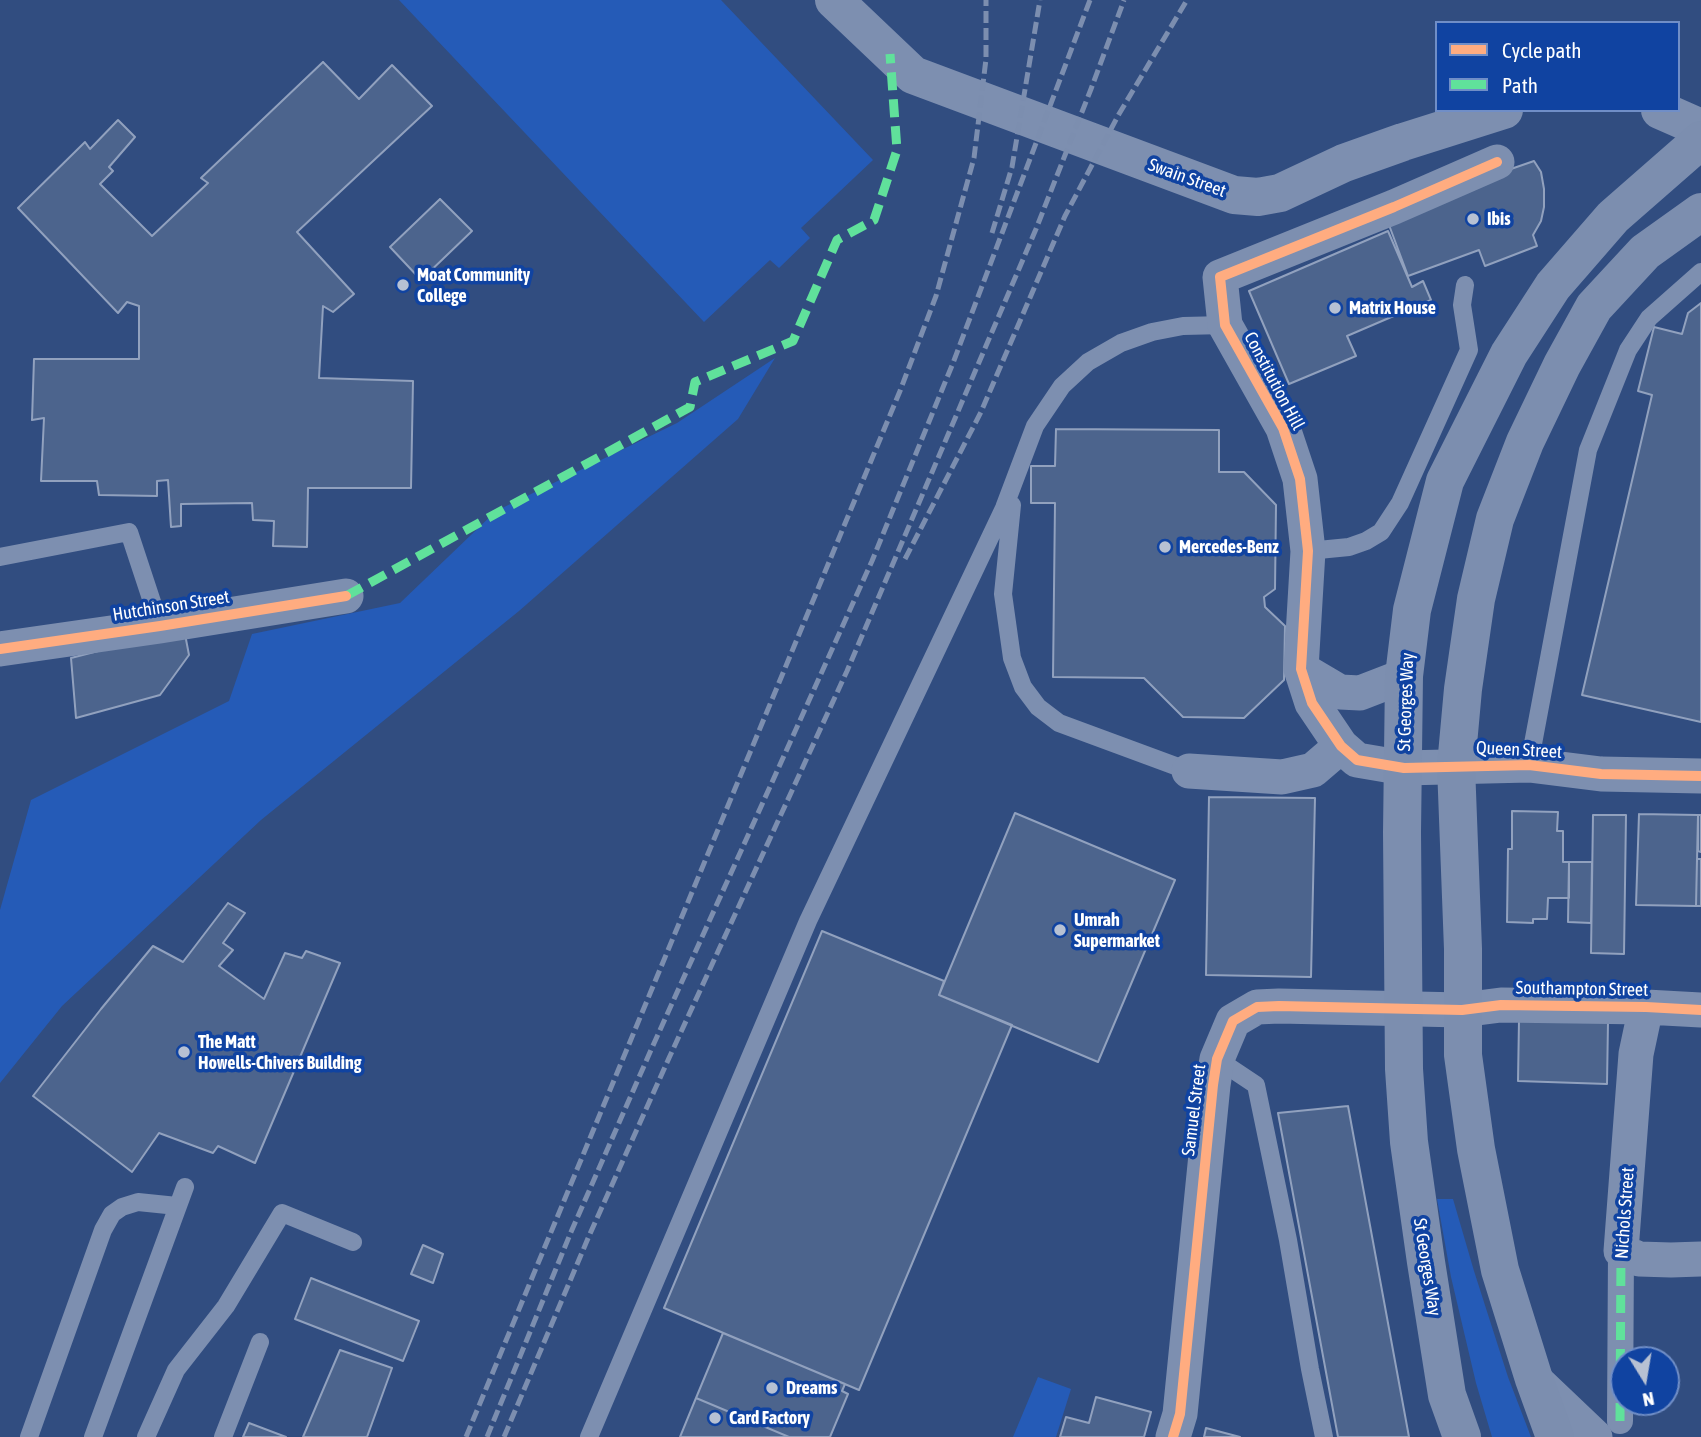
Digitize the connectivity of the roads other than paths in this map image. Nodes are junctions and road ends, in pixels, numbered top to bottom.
1 (834, 0) edge
2 (1498, 112) edge
3 (1665, 112) edge
4 (1701, 128) edge
5 (1701, 140) edge
6 (1497, 162) dead end
7 (1701, 212) edge
8 (1701, 272) edge
9 (1465, 285) dead end
10 (1225, 325) junction
11 (1004, 508) junction
12 (1308, 551) junction
13 (0, 557) edge
14 (346, 596) dead end
15 (160, 626) junction
16 (0, 649) edge
17 (1301, 669) junction
18 (1404, 676) junction
19 (1341, 746) junction
20 (1529, 765) junction
21 (1456, 766) junction
22 (1404, 768) junction
23 (1189, 771) joint
24 (1701, 776) edge
25 (1646, 1007) junction
26 (1403, 1009) junction
27 (1462, 1010) junction
28 (1701, 1010) edge
29 (1217, 1059) junction
30 (184, 1187) dead end
31 (177, 1206) junction
32 (353, 1242) dead end
33 (1621, 1251) junction
34 (1701, 1259) edge
35 (260, 1342) dead end
36 (1534, 1379) junction
37 (1608, 1429) edge
38 (29, 1437) edge
39 (93, 1437) edge
40 (146, 1437) edge
41 (223, 1437) edge
42 (589, 1437) edge
43 (1173, 1437) edge
44 (1324, 1437) edge
45 (1462, 1437) edge
46 (1555, 1437) edge

1 - 2 street, Swain Street
3 - 4 street
5 - 18 main road, St Georges Way
6 - 10 street, Constitution Hill
7 - 21 main road
8 - 20 lane
9 - 12 lane
10 - 11 lane
10 - 12 street, Constitution Hill
11 - 23 lane
11 - 42 lane
12 - 17 street, Constitution Hill
13 - 15 lane
14 - 15 street, Hutchinson Street
15 - 16 street, Hutchinson Street
17 - 18 street
17 - 19 street, Constitution Hill
18 - 22 main road, St Georges Way
19 - 22 street, Queen Street
19 - 23 street
20 - 21 street, Queen Street
20 - 24 street, Queen Street
21 - 22 street, Queen Street
21 - 27 main road
22 - 26 main road, St Georges Way
25 - 27 street, Southampton Street
25 - 28 street, Southampton Street
25 - 33 street, Nichols Street
26 - 27 street, Samuel Street
26 - 29 street, Samuel Street
26 - 45 main road, St Georges Way
27 - 36 main road
29 - 43 street, Samuel Street
29 - 44 lane
30 - 31 lane
31 - 38 lane
31 - 39 lane
32 - 40 lane
33 - 34 street
33 - 37 street, Nichols Street
35 - 41 lane
36 - 37 street
36 - 46 main road

